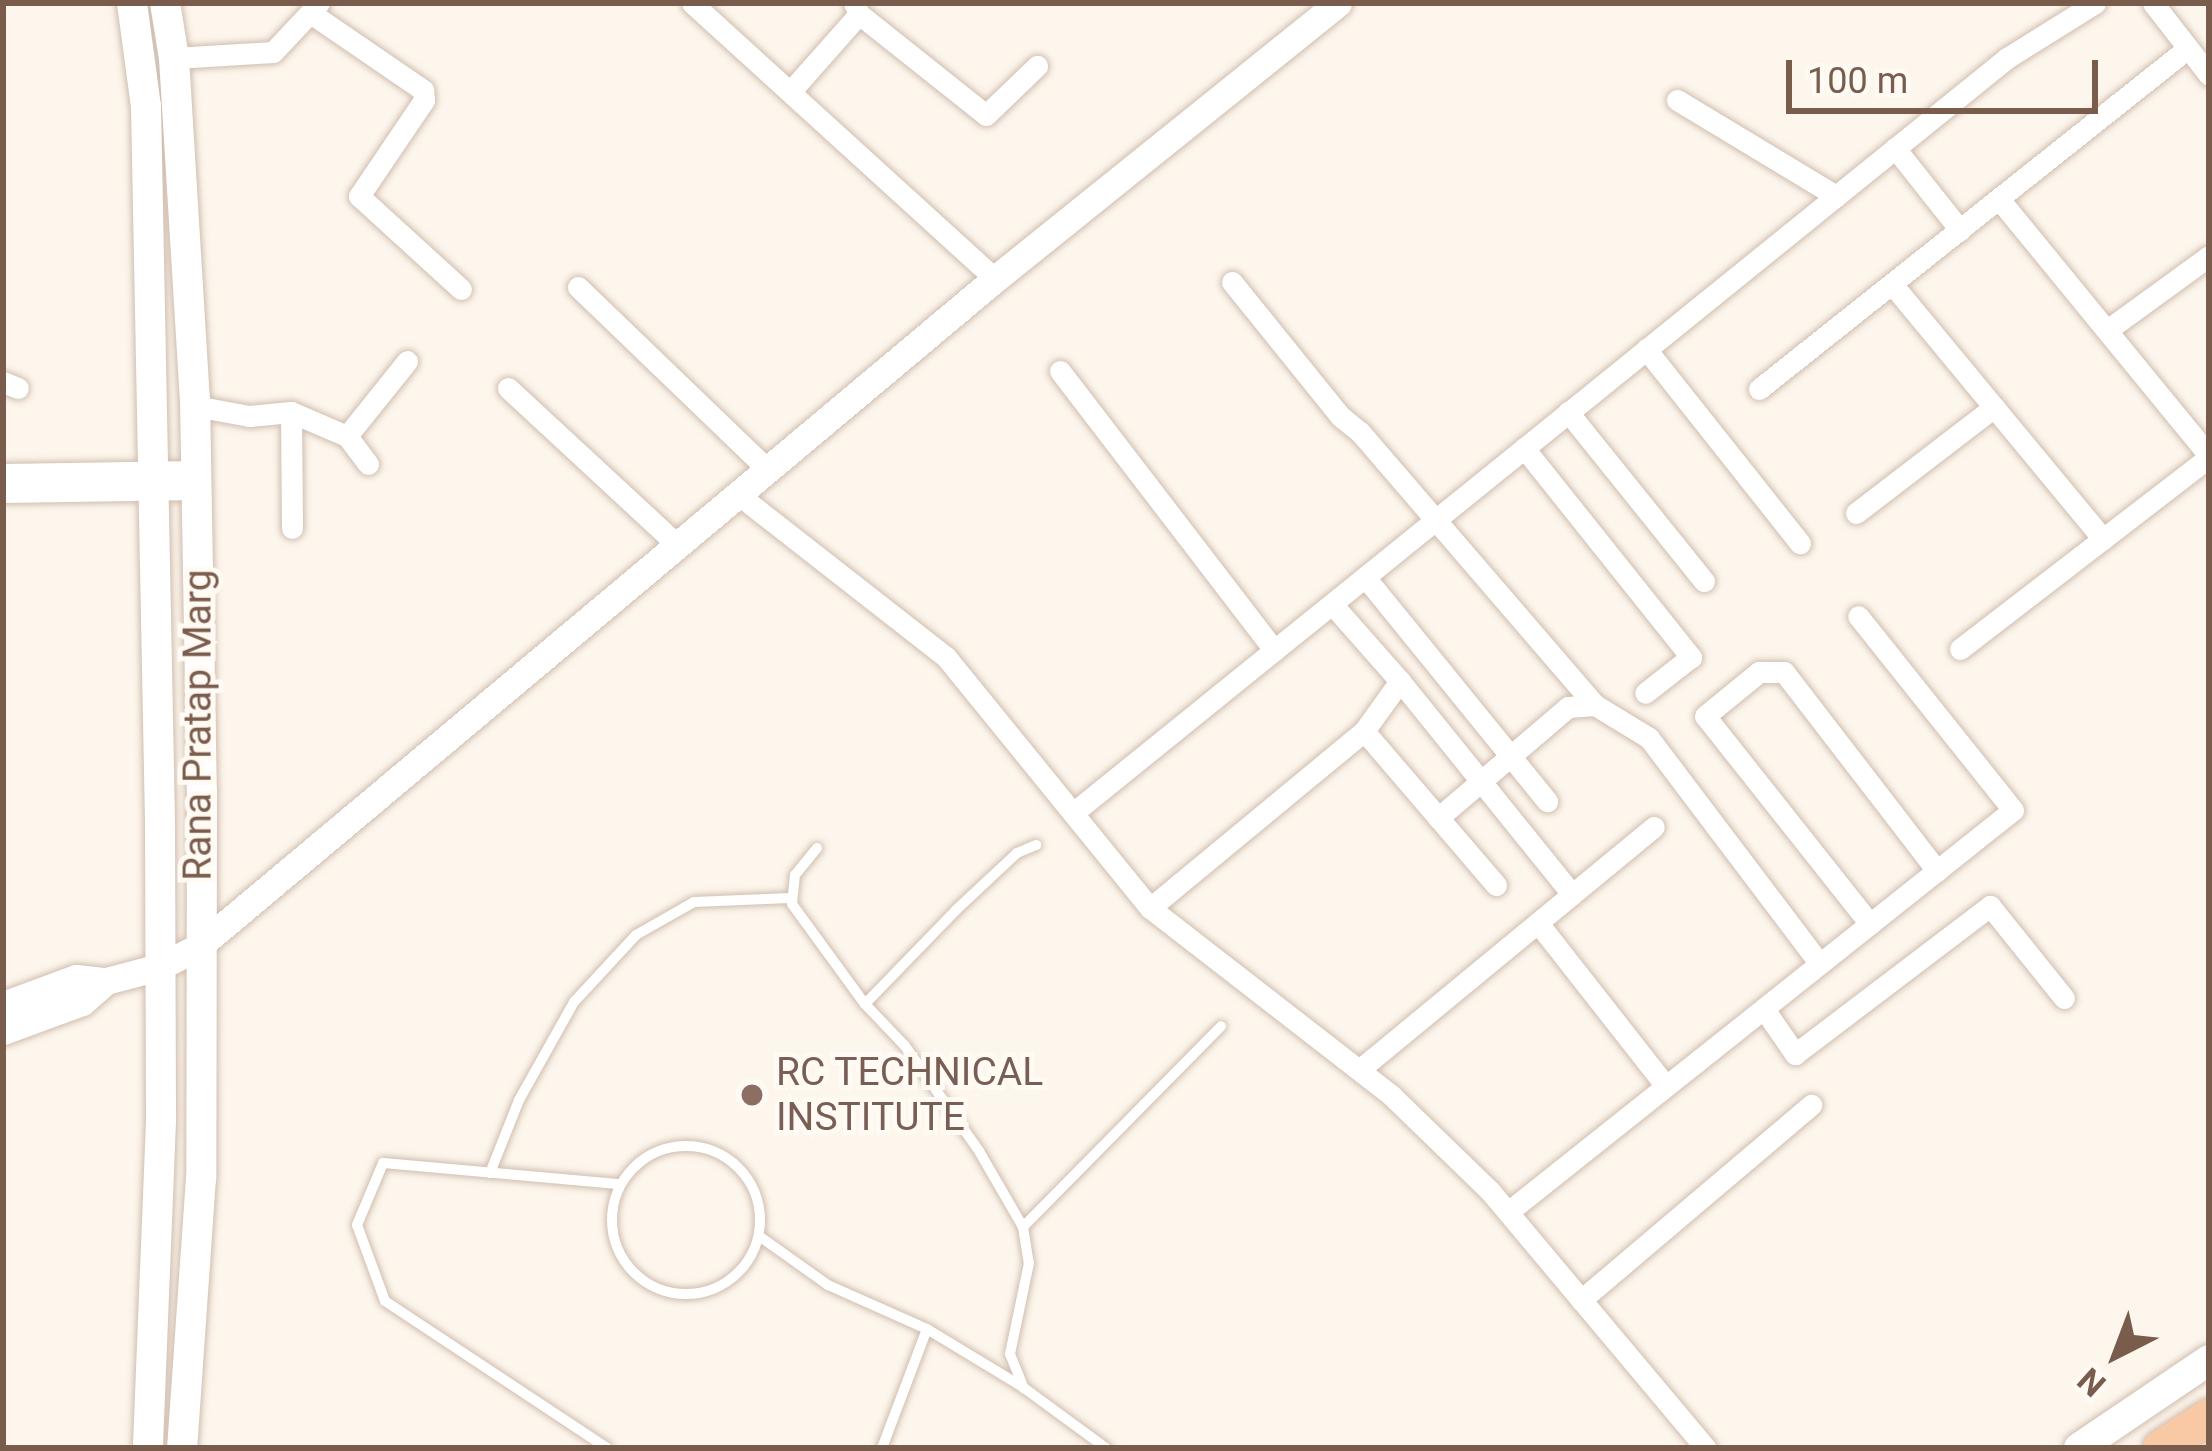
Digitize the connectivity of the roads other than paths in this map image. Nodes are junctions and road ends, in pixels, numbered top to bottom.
1 (132, 3) edge
2 (165, 3) edge
3 (692, 3) edge
4 (1338, 3) edge
5 (2095, 3) edge
6 (2153, 3) edge
7 (856, 8) edge
8 (315, 9) edge
9 (2188, 48) junction
10 (174, 58) junction
11 (1037, 66) dead end
12 (2209, 75) edge
13 (790, 92) junction
14 (1677, 100) dead end
15 (1895, 148) junction
16 (1836, 196) junction
17 (1999, 199) junction
18 (1960, 230) junction
19 (2209, 256) edge
20 (995, 279) junction
21 (1232, 282) dead end
22 (1892, 284) junction
23 (578, 287) dead end
24 (460, 290) dead end
25 (2110, 328) junction
26 (1646, 350) junction
27 (407, 361) dead end
28 (1060, 371) dead end
29 (508, 388) dead end
30 (1759, 389) dead end
31 (195, 406) junction
32 (1994, 407) junction
33 (291, 412) junction
34 (1568, 412) junction
35 (347, 436) junction
36 (1524, 448) junction
37 (2209, 457) edge
38 (368, 464) dead end
39 (769, 471) junction
40 (3, 474) edge
41 (196, 480) junction
42 (152, 481) junction
43 (3, 492) edge
44 (740, 496) junction
45 (1856, 512) dead end
46 (1434, 521) junction
47 (292, 528) dead end
48 (2103, 538) junction
49 (1800, 543) dead end
50 (680, 547) junction
51 (1366, 577) junction
52 (1704, 581) dead end
53 (1331, 604) junction
54 (1858, 616) dead end
55 (1960, 649) dead end
56 (1274, 650) junction
57 (1400, 681) junction
58 (1645, 693) dead end
59 (1595, 705) junction
60 (1364, 731) junction
61 (1510, 756) junction
62 (1479, 783) junction
63 (1547, 801) dead end
64 (1073, 813) junction
65 (1438, 818) junction
66 (1654, 827) dead end
67 (1036, 845) dead end
68 (818, 848) dead end
69 (1937, 871) junction
70 (1496, 885) dead end
71 (1572, 894) junction
72 (790, 898) junction
73 (1150, 908) junction
74 (1538, 922) junction
75 (1870, 924) junction
76 (198, 947) junction
77 (1820, 964) junction
78 (159, 967) junction
79 (106, 981) junction
80 (2064, 998) dead end
81 (865, 1004) junction
82 (3, 1005) edge
83 (1763, 1009) junction
84 (1222, 1026) dead end
85 (3, 1031) edge
86 (1359, 1070) junction
87 (1666, 1086) junction
88 (1811, 1105) dead end
89 (490, 1173) junction
90 (159, 1184) junction
91 (618, 1184) junction
92 (200, 1186) junction
93 (1508, 1212) junction
94 (1023, 1227) junction
95 (760, 1236) junction
96 (1582, 1300) junction
97 (927, 1329) junction
98 (2209, 1360) edge
99 (1024, 1388) junction
100 (2209, 1417) edge
101 (148, 1448) edge
102 (182, 1448) edge
103 (607, 1448) edge
104 (882, 1448) edge
105 (1106, 1448) edge
106 (1706, 1448) edge
107 (2079, 1448) edge
108 (2161, 1448) edge

1 - 42 main road, Rana Pratap Marg
2 - 10 main road, Rana Pratap Marg
3 - 13 street
4 - 20 street
5 - 15 street
6 - 9 street
7 - 11 street
7 - 13 street
8 - 10 street
8 - 24 street
9 - 12 street
9 - 17 street
10 - 31 main road, Rana Pratap Marg
13 - 20 street
14 - 16 street
15 - 16 street
15 - 18 street
16 - 26 street
17 - 18 street
17 - 25 street
18 - 22 street
19 - 25 street
20 - 39 street
21 - 46 street
22 - 30 street
22 - 32 street
23 - 39 street
25 - 37 street
26 - 34 street
26 - 49 street
27 - 35 street
28 - 56 street
29 - 50 street
31 - 33 street
31 - 41 main road, Rana Pratap Marg
32 - 45 street
32 - 48 street
33 - 35 street
33 - 47 street
34 - 36 street
34 - 52 street
35 - 38 street
36 - 46 street
36 - 58 street
37 - 48 street
39 - 44 street
40 - 42 street
41 - 42 street
41 - 76 main road, Rana Pratap Marg
42 - 43 street
42 - 78 main road, Rana Pratap Marg
44 - 50 street
44 - 64 street
46 - 51 street
46 - 59 street
48 - 55 street
50 - 76 street
51 - 53 street
51 - 61 street
53 - 56 street
53 - 57 street
54 - 69 street
56 - 64 street
57 - 60 street
57 - 62 street
59 - 61 street
59 - 77 street
60 - 65 street
60 - 73 street
61 - 62 street
61 - 63 street
62 - 65 street
62 - 71 street
64 - 73 street
65 - 70 street
66 - 71 street
67 - 81 lane
68 - 72 lane
69 - 75 street
69 - 75 street
71 - 74 street
72 - 81 lane
72 - 89 lane
73 - 86 street
74 - 86 street
74 - 87 street
75 - 77 street
76 - 78 street
76 - 92 main road, Rana Pratap Marg
77 - 83 street
78 - 79 street
78 - 90 main road, Rana Pratap Marg
79 - 82 street
79 - 85 street
80 - 83 street
81 - 94 lane
83 - 87 street
84 - 94 lane
86 - 93 street
87 - 93 street
88 - 96 street
89 - 91 lane
89 - 103 lane
90 - 92 main road
90 - 101 main road, Rana Pratap Marg
91 - 95 lane
91 - 95 lane
92 - 102 main road, Rana Pratap Marg
93 - 96 street
94 - 99 lane
95 - 97 lane
96 - 106 street
97 - 99 lane
97 - 104 lane
98 - 107 main road
99 - 105 lane
100 - 108 highway

